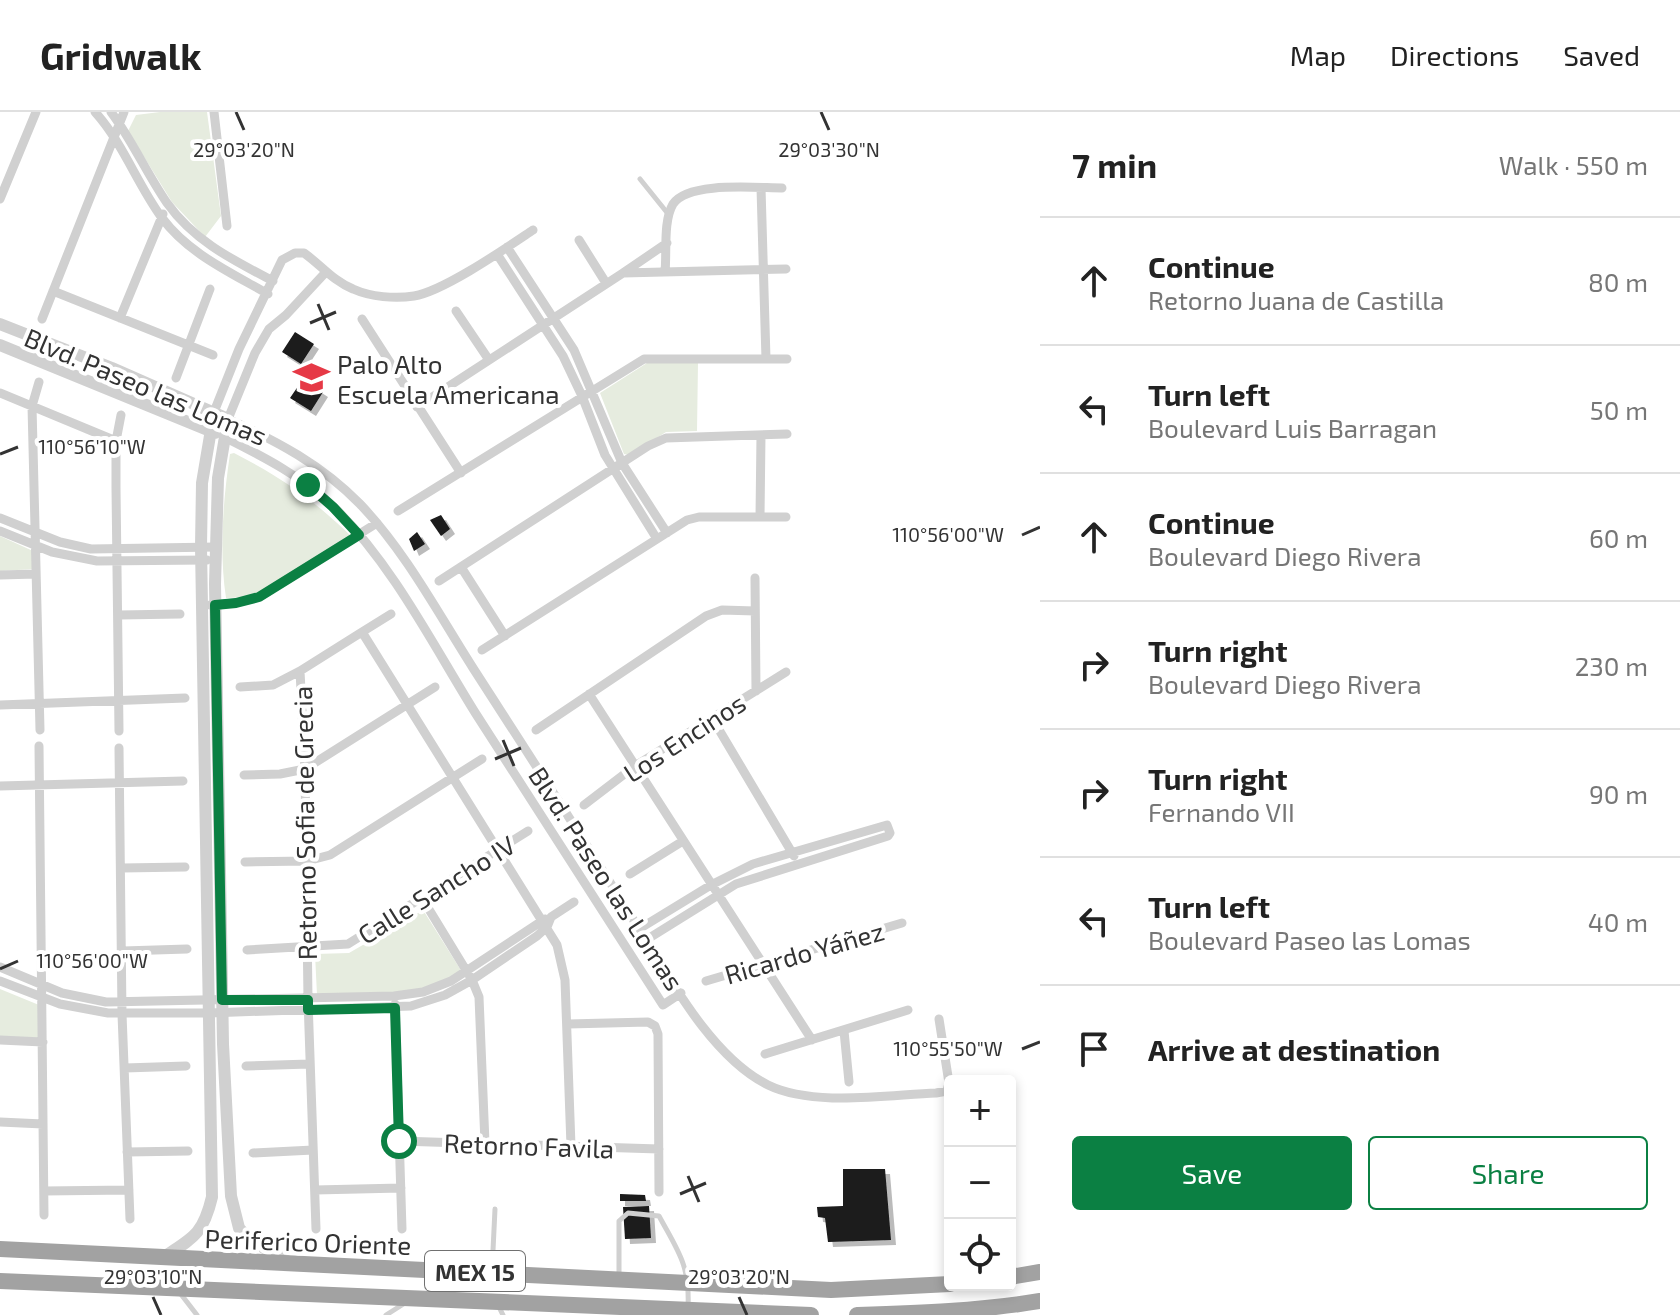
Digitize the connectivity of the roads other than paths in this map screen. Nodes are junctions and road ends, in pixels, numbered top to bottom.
1 (36, 112) edge
2 (95, 112) edge
3 (111, 112) edge
4 (124, 112) edge
5 (214, 112) edge
6 (119, 123) junction
7 (113, 137) junction
8 (640, 179) dead end
9 (761, 188) junction
10 (782, 188) dead end
11 (0, 199) edge
12 (168, 204) junction
13 (669, 215) junction
14 (161, 217) junction
15 (227, 226) dead end
16 (533, 230) dead end
17 (202, 240) junction
18 (579, 240) dead end
19 (667, 243) junction
20 (507, 247) junction
21 (194, 250) junction
22 (497, 254) junction
23 (236, 262) junction
24 (520, 268) junction
25 (786, 269) dead end
26 (764, 270) junction
27 (230, 272) junction
28 (665, 272) junction
29 (325, 273) junction
30 (623, 273) junction
31 (511, 274) junction
32 (273, 281) junction
33 (606, 283) junction
34 (210, 289) dead end
35 (53, 291) junction
36 (268, 294) junction
37 (537, 294) junction
38 (527, 300) junction
39 (456, 311) dead end
40 (120, 318) junction
41 (555, 318) junction
42 (42, 319) dead end
43 (362, 319) dead end
44 (0, 324) edge
45 (544, 325) junction
46 (0, 345) edge
47 (187, 345) junction
48 (213, 355) dead end
49 (766, 359) junction
50 (787, 359) dead end
51 (489, 360) junction
52 (176, 378) dead end
53 (39, 382) dead end
54 (592, 390) junction
55 (0, 393) edge
56 (582, 396) junction
57 (32, 406) junction
58 (417, 407) junction
59 (214, 412) junction
60 (121, 415) dead end
61 (228, 419) junction
62 (210, 431) junction
63 (787, 434) dead end
64 (761, 435) junction
65 (224, 437) junction
66 (116, 441) junction
67 (622, 463) junction
68 (612, 469) junction
69 (461, 473) junction
70 (398, 511) dead end
71 (760, 517) junction
72 (786, 517) dead end
73 (0, 518) edge
74 (377, 523) junction
75 (0, 531) edge
76 (35, 532) junction
77 (667, 533) junction
78 (359, 535) junction
79 (657, 539) junction
80 (36, 546) junction
81 (117, 550) junction
82 (216, 553) junction
83 (201, 554) junction
84 (118, 562) junction
85 (461, 567) junction
86 (36, 574) junction
87 (0, 575) edge
88 (755, 578) dead end
89 (439, 581) dead end
90 (201, 605) junction
91 (215, 605) junction
92 (755, 611) junction
93 (180, 614) dead end
94 (391, 614) dead end
95 (119, 615) junction
96 (362, 632) junction
97 (505, 636) junction
98 (482, 650) dead end
99 (300, 671) junction
100 (786, 672) dead end
101 (240, 687) dead end
102 (435, 687) dead end
103 (756, 691) junction
104 (589, 694) junction
105 (185, 698) dead end
106 (119, 702) junction
107 (495, 703) junction
108 (39, 704) junction
109 (408, 704) junction
110 (0, 705) edge
111 (476, 714) junction
112 (712, 718) junction
113 (40, 730) dead end
114 (536, 730) dead end
115 (119, 731) dead end
116 (39, 746) dead end
117 (119, 748) dead end
118 (482, 759) dead end
119 (635, 766) junction
120 (305, 769) junction
121 (244, 775) dead end
122 (453, 777) junction
123 (183, 781) dead end
124 (120, 782) junction
125 (40, 785) junction
126 (0, 786) edge
127 (204, 793) junction
128 (219, 793) junction
129 (584, 805) dead end
130 (528, 831) dead end
131 (683, 841) junction
132 (499, 849) junction
133 (792, 851) junction
134 (307, 861) junction
135 (245, 862) dead end
136 (797, 863) junction
137 (185, 867) dead end
138 (122, 868) junction
139 (630, 874) dead end
140 (711, 885) junction
141 (717, 895) junction
142 (422, 898) junction
143 (691, 898) junction
144 (574, 902) dead end
145 (698, 907) junction
146 (666, 914) junction
147 (547, 921) junction
148 (902, 923) dead end
149 (672, 924) junction
150 (639, 929) junction
151 (646, 940) junction
152 (307, 948) junction
153 (187, 949) dead end
154 (247, 950) dead end
155 (123, 951) junction
156 (764, 965) junction
157 (0, 967) edge
158 (470, 976) junction
159 (0, 981) edge
160 (706, 981) dead end
161 (41, 985) junction
162 (681, 993) junction
163 (394, 996) junction
164 (41, 998) junction
165 (253, 1000) junction
166 (177, 1002) junction
167 (122, 1003) junction
168 (147, 1003) junction
169 (308, 1005) junction
170 (283, 1006) junction
171 (215, 1007) junction
172 (395, 1008) junction
173 (908, 1010) dead end
174 (253, 1012) junction
175 (122, 1014) junction
176 (147, 1014) junction
177 (178, 1014) junction
178 (939, 1019) dead end
179 (568, 1024) junction
180 (844, 1031) junction
181 (0, 1040) edge
182 (812, 1040) junction
183 (43, 1042) junction
184 (765, 1054) dead end
185 (309, 1064) junction
186 (186, 1066) dead end
187 (246, 1066) dead end
188 (125, 1068) junction
189 (849, 1082) dead end
190 (0, 1122) edge
191 (43, 1124) junction
192 (399, 1141) junction
193 (485, 1143) junction
194 (571, 1146) junction
195 (659, 1149) junction
196 (313, 1150) junction
197 (188, 1151) dead end
198 (127, 1152) junction
199 (253, 1153) dead end
200 (401, 1188) junction
201 (129, 1190) junction
202 (315, 1190) junction
203 (44, 1191) junction
204 (659, 1192) dead end
205 (231, 1196) junction
206 (212, 1197) junction
207 (495, 1209) dead end
208 (44, 1215) dead end
209 (130, 1219) dead end
210 (316, 1229) dead end
211 (402, 1229) dead end
212 (0, 1249) edge
213 (160, 1259) junction
214 (293, 1264) junction
215 (492, 1272) junction
216 (1040, 1272) edge
217 (1016, 1276) edge
218 (619, 1279) junction
219 (0, 1281) edge
220 (689, 1282) junction
221 (944, 1284) edge
222 (177, 1289) junction
223 (411, 1300) junction
224 (1040, 1301) edge
225 (500, 1309) edge
226 (686, 1312) edge
227 (197, 1315) edge
228 (386, 1315) edge
229 (811, 1315) edge
230 (857, 1315) edge

1 - 11 street
2 - 7 street
3 - 6 street
4 - 6 street
5 - 15 street
6 - 7 street
6 - 12 street
7 - 14 street
7 - 35 street
8 - 13 lane
9 - 10 street
9 - 13 street
9 - 26 street
12 - 14 street
12 - 17 street
13 - 19 street
14 - 21 street
14 - 40 street
16 - 20 street
17 - 21 street
17 - 23 street
18 - 33 street
19 - 28 street
19 - 30 street
20 - 22 street
20 - 24 street
21 - 27 street
22 - 29 street
22 - 31 street
23 - 27 street
23 - 32 street
24 - 31 street
24 - 37 street
25 - 26 street
26 - 28 street
26 - 49 street
27 - 36 street
28 - 30 street
29 - 32 street
29 - 61 street
30 - 33 street
31 - 38 street
32 - 36 street
33 - 41 street
34 - 47 street
35 - 40 street
35 - 42 street
36 - 59 street
37 - 38 street
37 - 41 street
38 - 45 street
39 - 51 street
40 - 47 street
41 - 45 street
41 - 54 street
43 - 58 street
44 - 59 street, Blvd. Paseo las Lomas
45 - 51 street
45 - 56 street
46 - 62 street
47 - 48 street
47 - 52 street
49 - 50 street
49 - 54 street
51 - 58 street
53 - 57 street
54 - 56 street
54 - 67 street
55 - 57 street
56 - 68 street
56 - 69 street
57 - 66 street
57 - 76 street
58 - 69 street
59 - 61 street, Blvd. Paseo las Lomas
59 - 62 street
60 - 66 street
61 - 65 street
61 - 74 street, Blvd. Paseo las Lomas
62 - 65 street
62 - 83 street
63 - 64 street
64 - 67 street
64 - 71 street
65 - 78 street
65 - 82 street
66 - 81 street
67 - 68 street
67 - 77 street
68 - 79 street
68 - 85 street
69 - 70 street
71 - 72 street
71 - 77 street
73 - 76 street
74 - 78 street
74 - 107 street, Blvd. Paseo las Lomas
75 - 80 street
76 - 80 street
76 - 81 street
77 - 79 street
78 - 91 street
78 - 111 street
79 - 97 street
80 - 84 street
80 - 86 street
81 - 83 street
81 - 84 street
82 - 83 street
82 - 91 street
83 - 84 street
83 - 90 street
84 - 95 street
85 - 89 street
85 - 97 street
86 - 87 street
86 - 108 street
88 - 92 street
90 - 91 street
90 - 127 street
91 - 128 street
92 - 103 street
92 - 104 street
93 - 95 street
94 - 96 street, Retorno Sofia de Grecia
95 - 106 street
96 - 99 street, Retorno Sofia de Grecia
96 - 109 street
97 - 98 street
99 - 101 street
99 - 120 street, Retorno Sofia de Grecia
100 - 103 street, Los Encinos
102 - 109 street
103 - 112 street, Los Encinos
104 - 114 street
104 - 119 street
105 - 106 street
106 - 108 street
106 - 115 street
107 - 111 street
107 - 150 street, Blvd. Paseo las Lomas
108 - 110 street
108 - 113 street
109 - 120 street
109 - 122 street
111 - 162 street
112 - 119 street, Los Encinos
112 - 133 street
116 - 125 street
117 - 124 street
118 - 122 street
119 - 129 street, Los Encinos
119 - 131 street
120 - 121 street
120 - 134 street, Retorno Sofia de Grecia
122 - 132 street
122 - 134 street
123 - 124 street
124 - 125 street
124 - 138 street
125 - 126 street
125 - 161 street
127 - 128 street
127 - 171 street
128 - 171 street
130 - 132 street, Calle Sancho IV
131 - 139 street
131 - 140 street
132 - 142 street, Calle Sancho IV
132 - 147 street
133 - 136 street
133 - 136 street
133 - 140 street
134 - 135 street
134 - 152 street, Retorno Sofia de Grecia
136 - 141 street
137 - 138 street
138 - 155 street
140 - 141 street
140 - 143 street
141 - 145 street
141 - 156 street
142 - 152 street, Calle Sancho IV
142 - 158 street
143 - 145 street
143 - 146 street
144 - 147 street
145 - 149 street
146 - 149 street
146 - 150 street
147 - 158 street
147 - 179 street
148 - 156 street, Ricardo Yáñez
149 - 151 street
150 - 151 street, Blvd. Paseo las Lomas
151 - 162 street, Blvd. Paseo las Lomas
152 - 154 street, Calle Sancho IV
152 - 169 street, Retorno Sofia de Grecia
153 - 155 street
155 - 167 street
156 - 160 street, Ricardo Yáñez
156 - 182 street
157 - 161 street
158 - 163 street
158 - 172 street
158 - 193 street
159 - 164 street
161 - 164 street
161 - 167 street
162 - 178 street, Blvd. Paseo las Lomas
163 - 169 street
163 - 172 street
164 - 175 street
164 - 183 street
165 - 170 street
165 - 171 street
165 - 174 street
166 - 168 street
166 - 171 street
166 - 177 street
167 - 168 street
167 - 175 street
168 - 176 street
169 - 170 street
169 - 172 street
169 - 185 street, Retorno Sofia de Grecia
170 - 174 street
171 - 174 street
171 - 177 street
171 - 205 street
171 - 206 street
172 - 192 street
173 - 180 street
175 - 176 street
175 - 188 street
176 - 177 street
179 - 194 street
179 - 195 street
180 - 182 street
180 - 189 street
181 - 183 street
182 - 184 street
183 - 191 street
185 - 187 street
185 - 196 street, Retorno Sofia de Grecia
186 - 188 street
188 - 198 street
190 - 191 street
191 - 203 street
192 - 193 street, Retorno Favila
192 - 200 street
193 - 194 street, Retorno Favila
194 - 195 street, Retorno Favila
195 - 204 street
196 - 199 street
196 - 202 street, Retorno Sofia de Grecia
197 - 198 street
198 - 201 street
200 - 202 street
200 - 211 street
201 - 203 street
201 - 209 street
202 - 210 street, Retorno Sofia de Grecia
203 - 208 street
205 - 206 street
205 - 214 street
206 - 213 street
207 - 215 lane
212 - 213 highway, Periferico Oriente / MEX 15
213 - 214 highway, Periferico Oriente / MEX 15
214 - 215 highway, Periferico Oriente / MEX 15
215 - 218 highway, Periferico Oriente / MEX 15
216 - 217 highway
218 - 220 highway, Periferico Oriente / MEX 15
218 - 220 lane
219 - 222 highway, MEX 15
220 - 221 highway, Periferico Oriente / MEX 15
220 - 226 lane
222 - 223 highway, MEX 15
222 - 227 lane
223 - 225 highway, MEX 15
223 - 228 lane
224 - 230 highway
225 - 226 highway, MEX 15
226 - 229 highway, MEX 15

